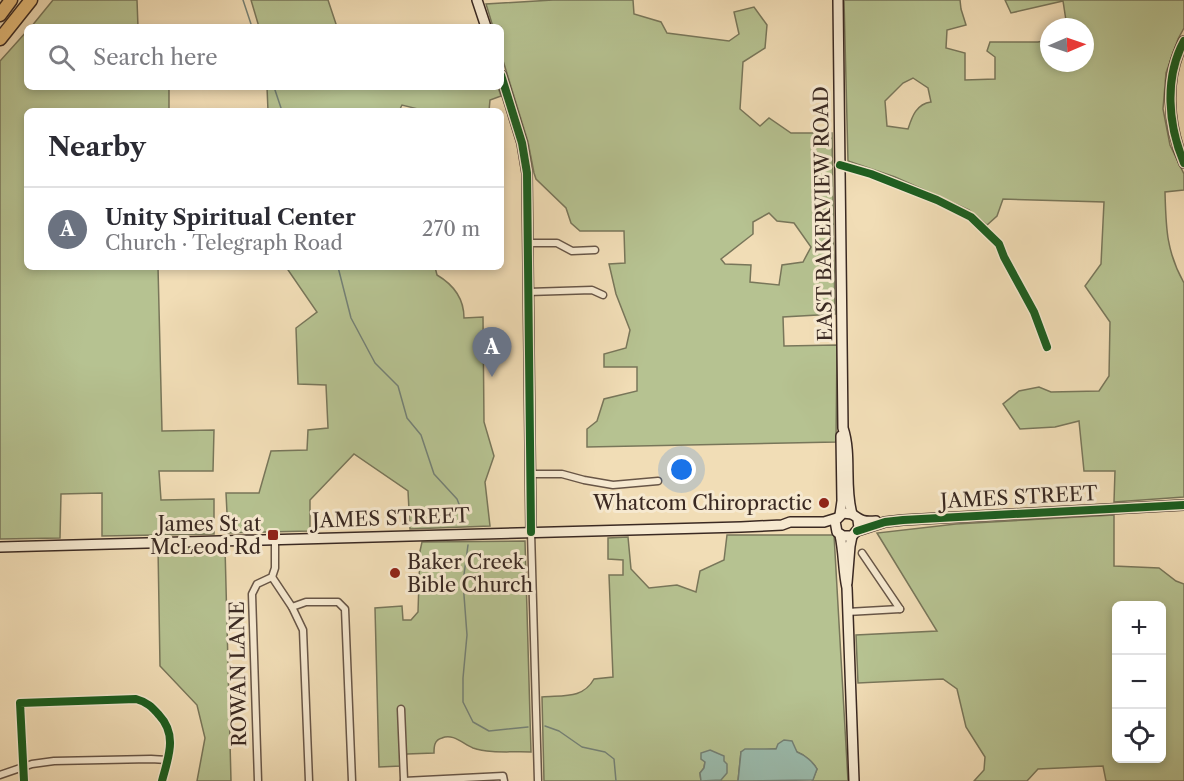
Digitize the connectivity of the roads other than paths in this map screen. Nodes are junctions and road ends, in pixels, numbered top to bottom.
1 (11, 0) edge
2 (31, 0) edge
3 (477, 0) edge
4 (838, 0) edge
5 (0, 15) edge
6 (485, 24) edge
7 (0, 39) edge
8 (1184, 41) edge
9 (504, 85) edge
10 (1184, 163) edge
11 (840, 165) junction
12 (528, 243) junction
13 (595, 250) dead end
14 (528, 292) junction
15 (603, 295) dead end
16 (1047, 347) dead end
17 (843, 428) junction
18 (530, 474) junction
19 (658, 481) dead end
20 (1184, 505) edge
21 (839, 516) junction
22 (855, 517) junction
23 (885, 522) junction
24 (782, 525) junction
25 (531, 532) junction
26 (838, 533) junction
27 (855, 533) junction
28 (274, 539) junction
29 (0, 547) edge
30 (862, 553) dead end
31 (272, 577) junction
32 (847, 588) junction
33 (292, 607) junction
34 (847, 612) junction
35 (401, 709) dead end
36 (167, 760) junction
37 (22, 768) junction
38 (0, 775) edge
39 (24, 781) edge
40 (162, 781) edge
41 (258, 781) edge
42 (309, 781) edge
43 (352, 781) edge
44 (404, 781) edge
45 (504, 781) edge
46 (538, 781) edge
47 (854, 781) edge

1 - 5 highway
2 - 7 highway
3 - 6 main road
4 - 11 main road, EAST BAKERVIEW ROAD
8 - 10 main road
9 - 12 main road
11 - 16 street
11 - 17 main road, EAST BAKERVIEW ROAD
12 - 13 street
12 - 14 main road
14 - 15 street
14 - 18 main road
17 - 21 main road, EAST BAKERVIEW ROAD
17 - 22 main road, EAST BAKERVIEW ROAD
18 - 19 street
18 - 25 main road
20 - 23 main road, JAMES STREET
21 - 22 main road
21 - 24 main road, JAMES STREET
21 - 26 main road
22 - 23 main road
22 - 27 main road
23 - 27 main road, JAMES STREET
24 - 25 main road, JAMES STREET
24 - 26 main road, JAMES STREET
25 - 28 main road, JAMES STREET
25 - 46 street
26 - 27 main road
26 - 32 main road
27 - 32 main road
28 - 29 main road, JAMES STREET
28 - 31 street
30 - 34 street
31 - 33 street
31 - 41 street, ROWAN LANE
32 - 34 main road
33 - 42 street
33 - 43 street
34 - 47 main road
35 - 44 street
36 - 37 street
36 - 37 street
36 - 40 street
37 - 38 street
37 - 39 street
44 - 45 street

